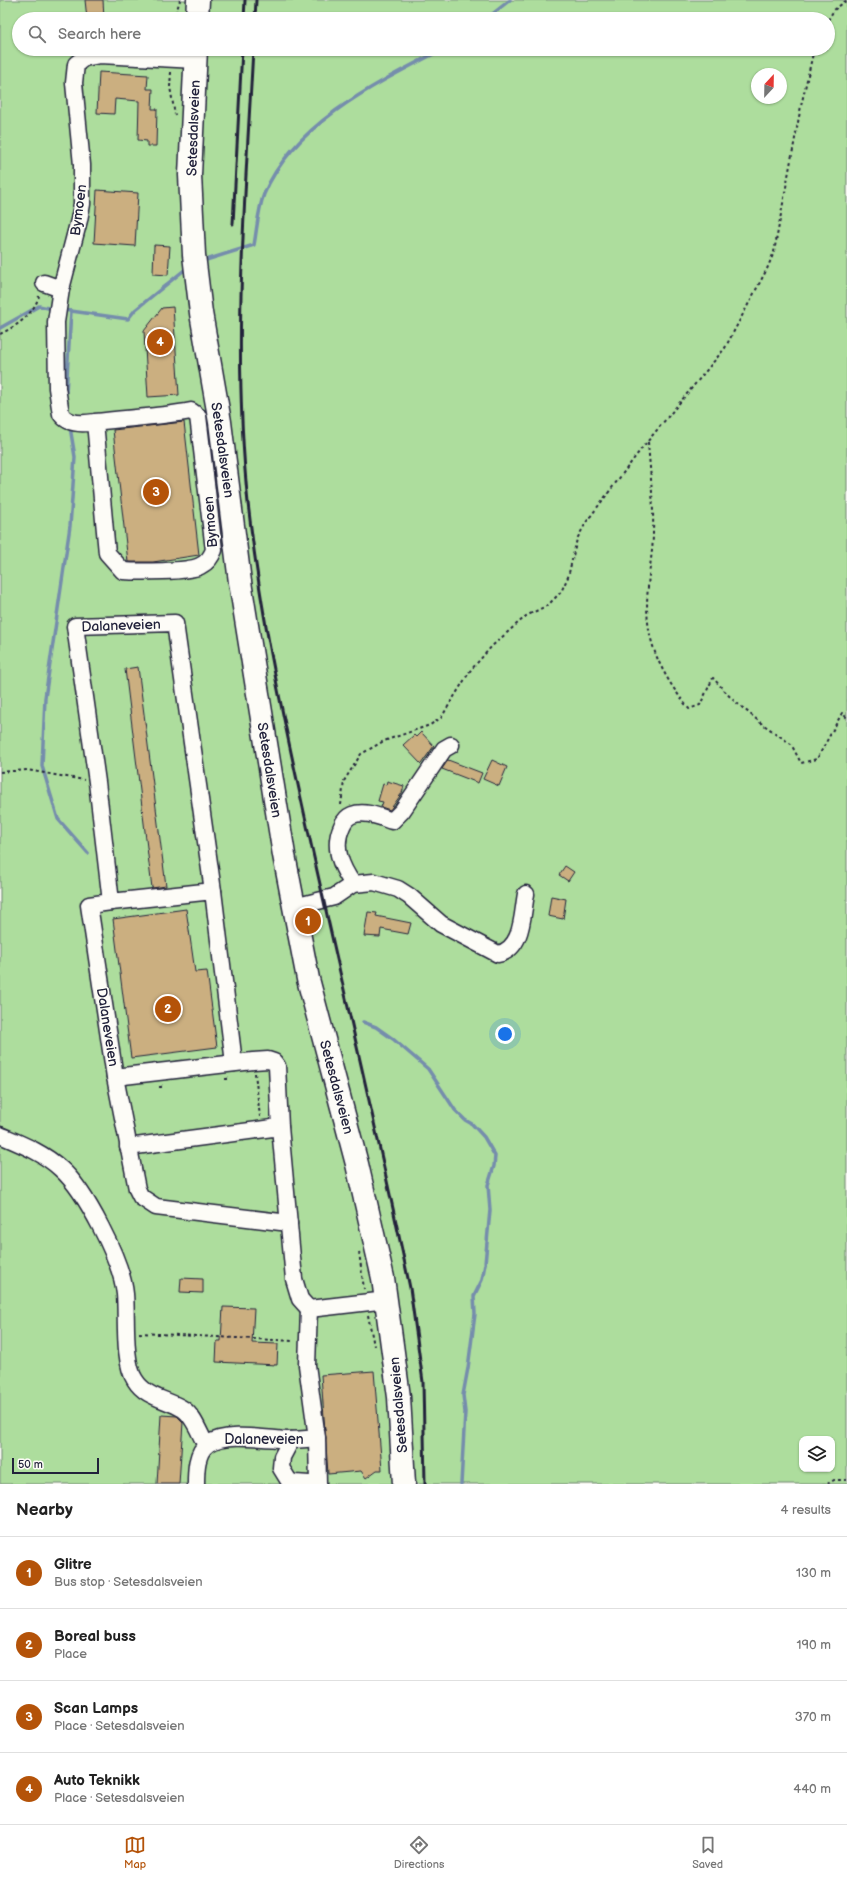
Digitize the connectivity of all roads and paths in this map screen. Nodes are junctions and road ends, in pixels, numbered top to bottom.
1 (180, 0) edge
2 (198, 0) edge
3 (847, 0) edge
4 (176, 12) edge
5 (197, 12) edge
6 (833, 12) edge
7 (95, 56) edge
8 (124, 56) edge
9 (184, 56) edge
10 (196, 56) edge
11 (812, 56) edge
12 (44, 283) joint
13 (61, 289) junction
14 (0, 334) edge
15 (95, 422) junction
16 (648, 440) junction
17 (847, 718) edge
18 (452, 745) dead end
19 (0, 772) edge
20 (97, 782) junction
21 (345, 820) junction
22 (353, 884) junction
23 (213, 891) junction
24 (526, 894) dead end
25 (111, 902) junction
26 (294, 907) junction
27 (253, 1061) junction
28 (234, 1063) junction
29 (115, 1077) junction
30 (280, 1127) junction
31 (262, 1130) junction
32 (0, 1135) edge
33 (128, 1147) junction
34 (289, 1223) junction
35 (387, 1300) junction
36 (309, 1309) junction
37 (127, 1333) junction
38 (307, 1341) junction
39 (317, 1438) junction
40 (291, 1440) junction
41 (206, 1445) junction
42 (847, 1480) edge
43 (196, 1484) edge
44 (309, 1484) edge
45 (318, 1484) edge
46 (404, 1484) edge
47 (827, 1484) edge

1 - 4 path
2 - 5 highway
3 - 6 path
7 - 13 lane, Bymoen
8 - 9 lane, Bymoen
10 - 26 highway, Setesdalsveien
11 - 16 path
12 - 13 lane
12 - 14 path
13 - 15 lane, Bymoen
15 - 15 lane, Bymoen
16 - 17 path
16 - 21 path
18 - 21 lane
19 - 20 path
20 - 23 lane, Dalaneveien
20 - 25 lane, Dalaneveien
21 - 22 lane
22 - 24 lane
22 - 26 lane
23 - 25 lane, Dalaneveien
23 - 28 lane, Dalaneveien
25 - 29 lane, Dalaneveien
26 - 35 highway, Setesdalsveien
27 - 28 lane, Dalaneveien
27 - 30 lane, Dalaneveien
27 - 31 path
28 - 29 lane, Dalaneveien
29 - 33 lane
30 - 31 lane
30 - 34 lane, Dalaneveien
31 - 33 lane
32 - 37 lane
33 - 34 lane
34 - 36 lane, Dalaneveien
35 - 36 lane
35 - 46 highway, Setesdalsveien
36 - 38 lane, Dalaneveien
37 - 38 path
37 - 41 lane
38 - 39 lane, Dalaneveien
39 - 40 lane, Dalaneveien
39 - 45 lane, Dalaneveien
40 - 41 lane, Dalaneveien
40 - 44 lane
41 - 43 lane, Dalaneveien
42 - 47 path

